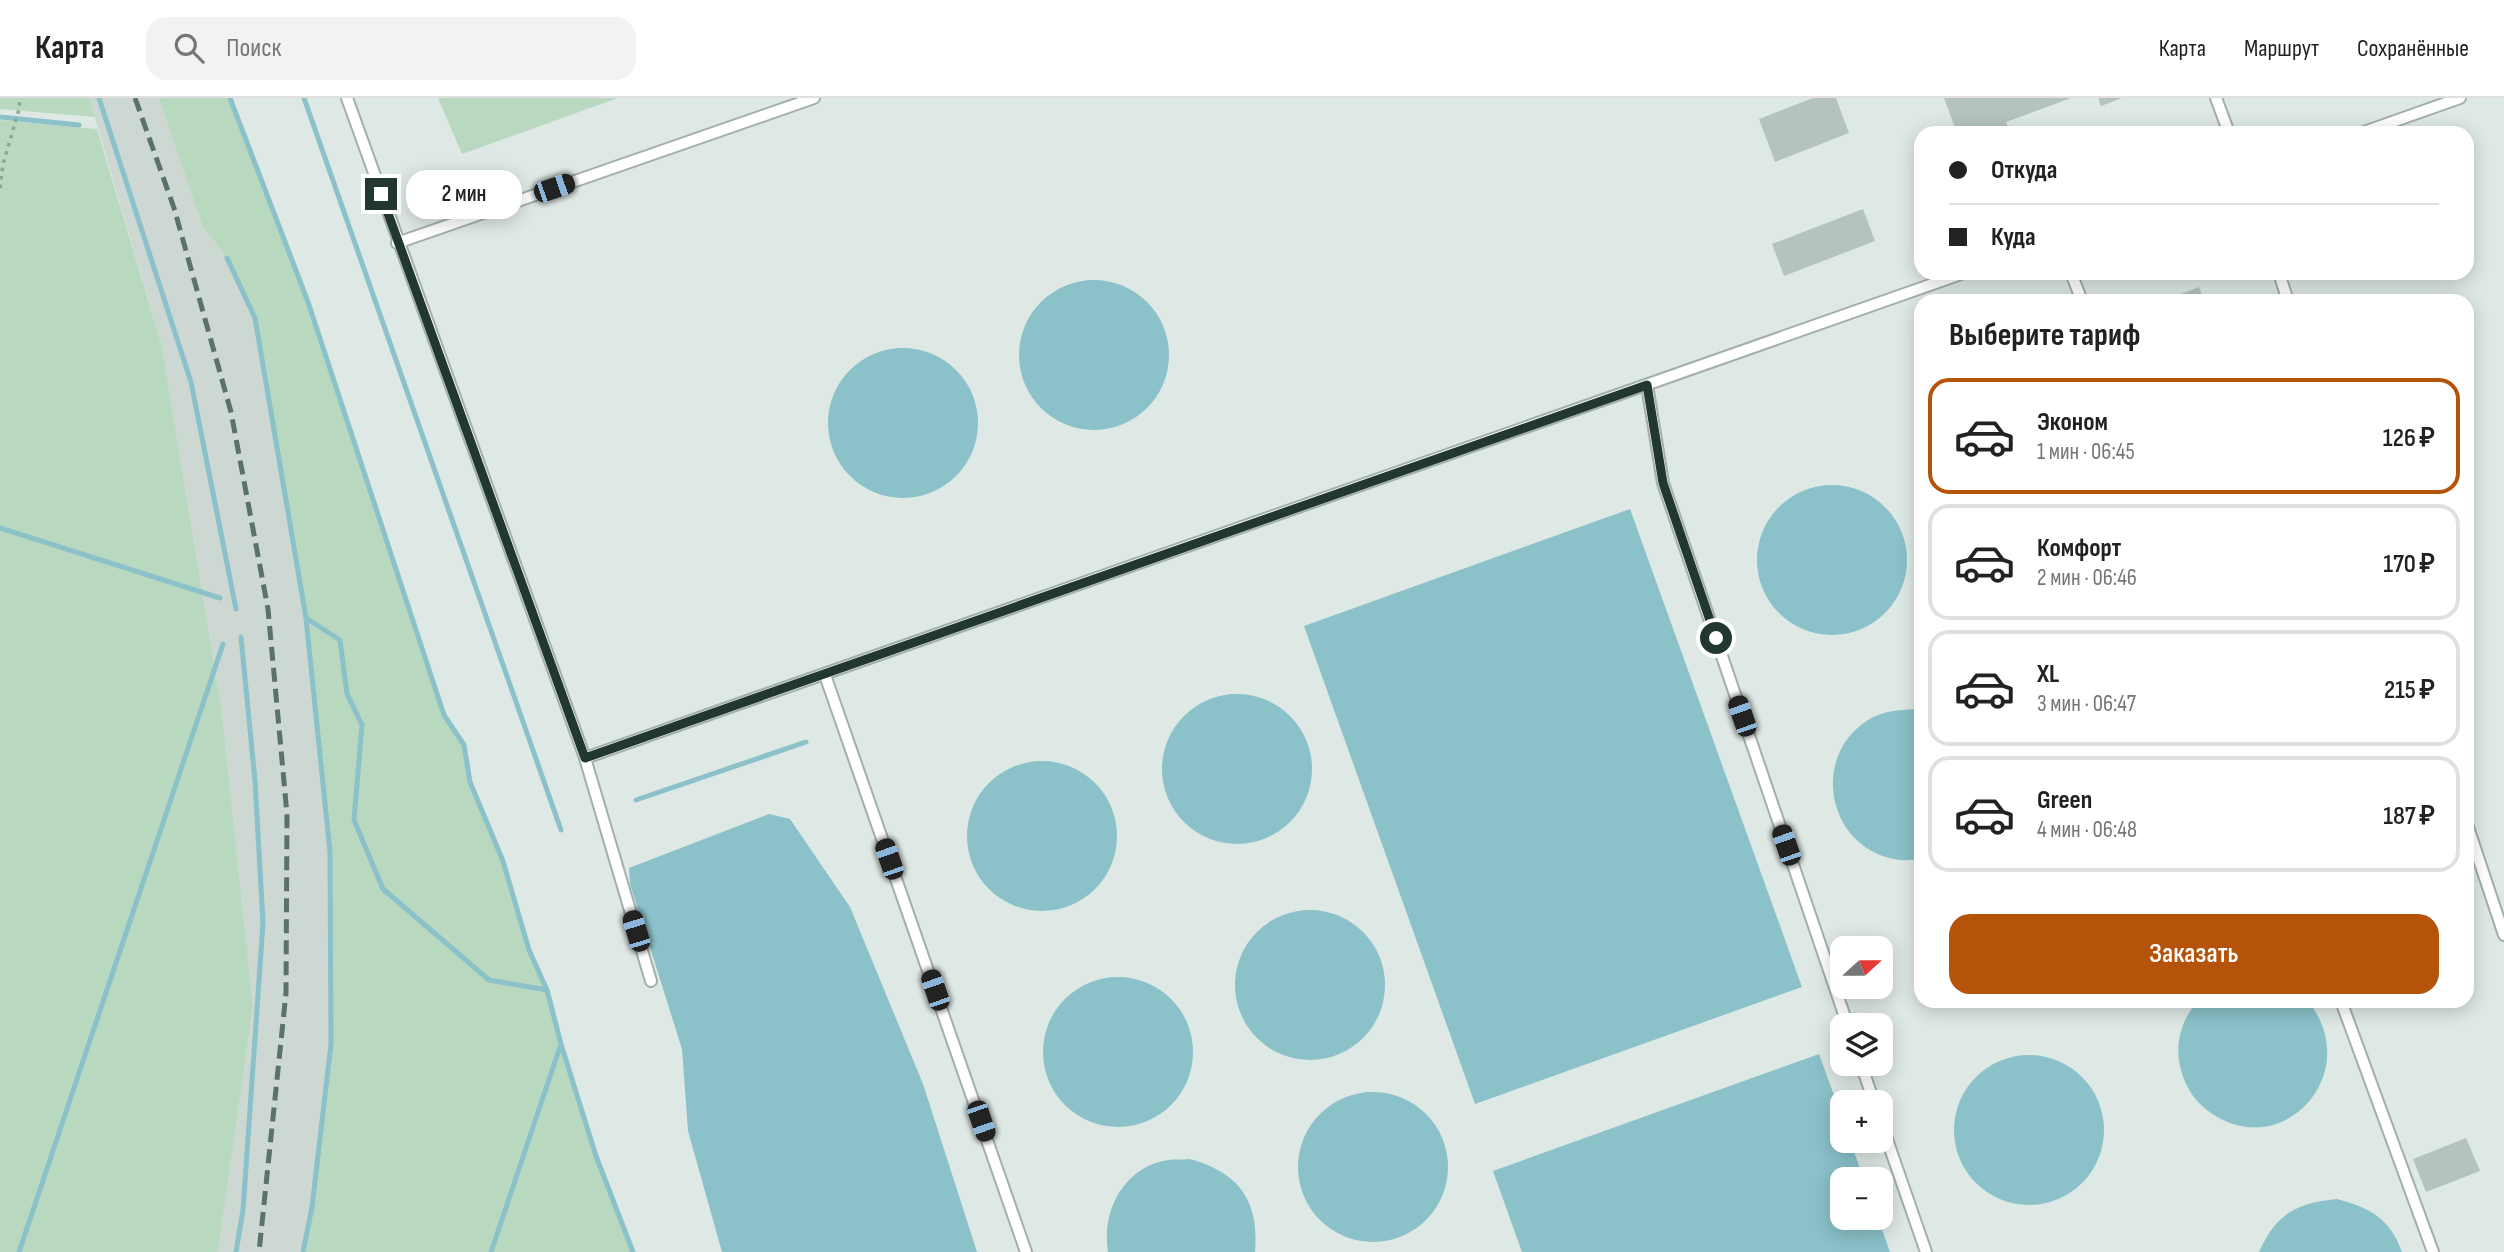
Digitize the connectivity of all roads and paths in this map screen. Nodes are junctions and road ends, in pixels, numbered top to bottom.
1 (18, 98) edge
2 (347, 98) edge
3 (814, 98) edge
4 (2216, 98) edge
5 (2460, 98) edge
6 (2226, 126) edge
7 (2381, 126) edge
8 (0, 188) edge
9 (397, 243) junction
10 (1944, 280) edge
11 (1647, 385) junction
12 (825, 675) junction
13 (585, 758) junction
14 (2474, 845) edge
15 (2504, 935) edge
16 (651, 981) dead end
17 (2344, 1008) edge
18 (1844, 1013) edge
19 (1892, 1153) edge
20 (1027, 1252) edge
21 (1926, 1252) edge
22 (2434, 1252) edge

1 - 8 path
2 - 9 lane
3 - 9 lane
4 - 6 lane
5 - 7 lane
9 - 13 lane
10 - 11 lane
11 - 12 lane
11 - 18 lane
12 - 13 lane
12 - 20 lane
13 - 16 lane
14 - 15 lane
17 - 22 lane
19 - 21 lane

